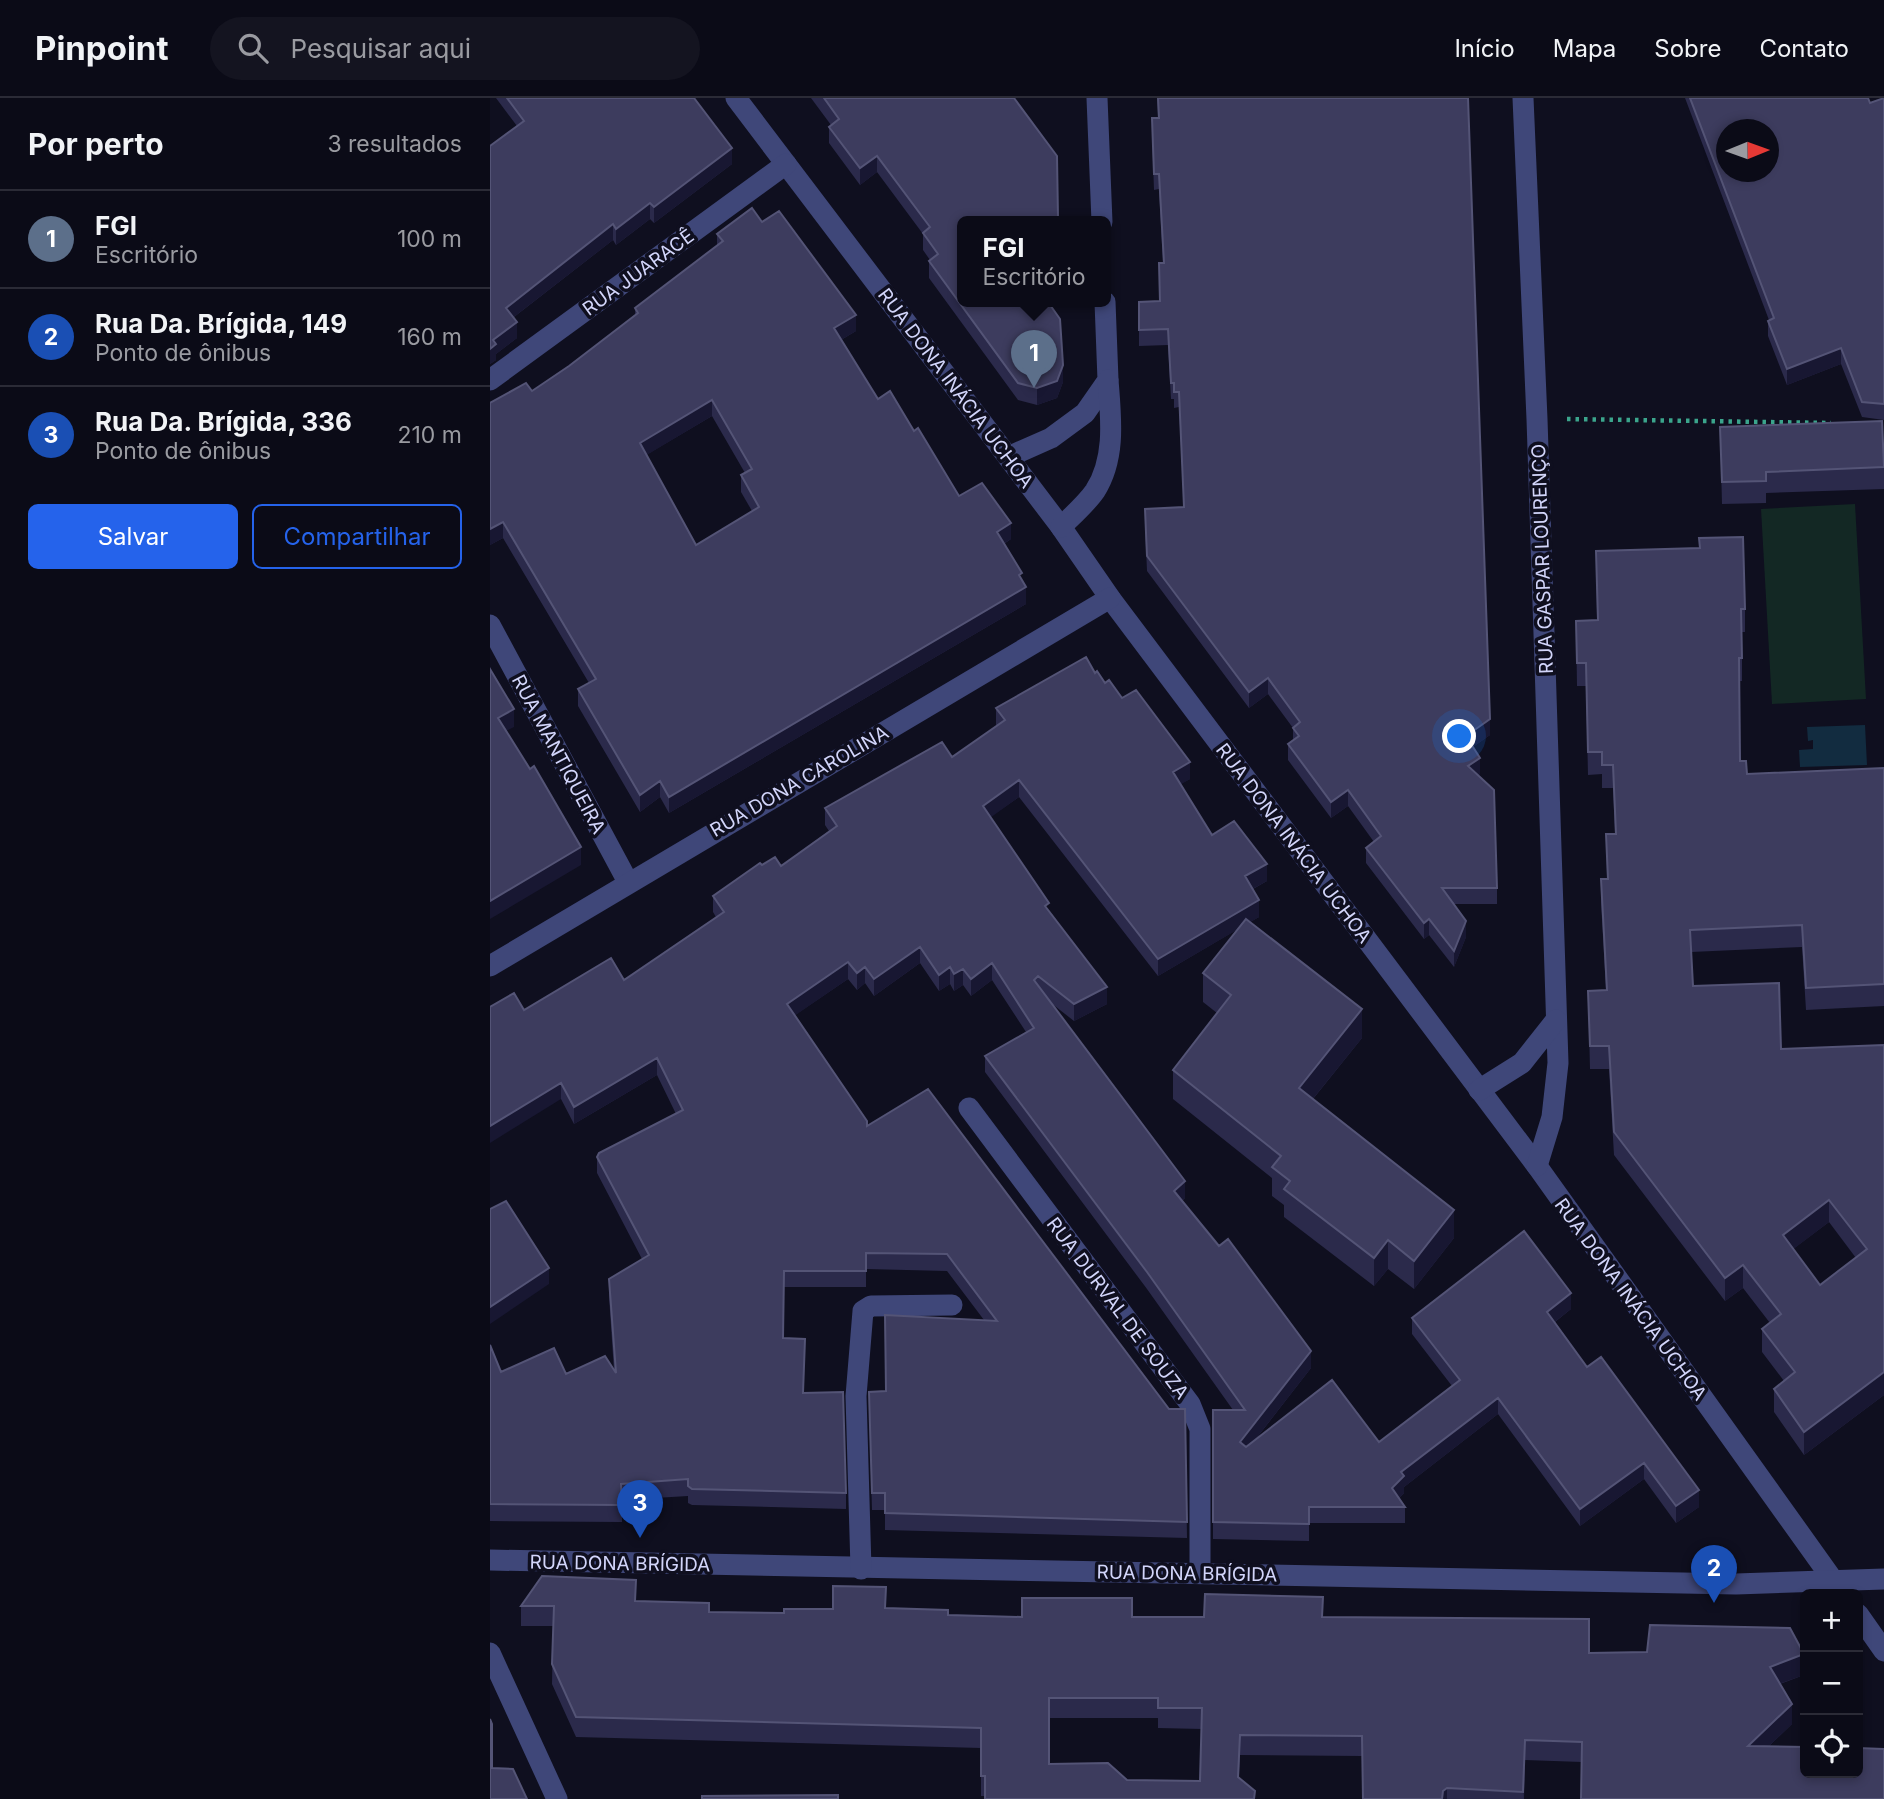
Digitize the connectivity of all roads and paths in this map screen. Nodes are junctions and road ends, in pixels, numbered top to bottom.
1 (736, 98) edge
2 (1097, 98) edge
3 (1523, 98) edge
4 (786, 164) junction
5 (1102, 216) edge
6 (1105, 307) edge
7 (490, 380) edge
8 (1108, 380) junction
9 (1537, 419) junction
10 (1840, 423) edge
11 (1007, 457) junction
12 (1061, 527) junction
13 (1110, 598) junction
14 (490, 625) edge
15 (628, 882) junction
16 (490, 967) edge
17 (1556, 1020) junction
18 (1479, 1090) junction
19 (969, 1108) dead end
20 (1537, 1166) junction
21 (952, 1305) dead end
22 (490, 1560) edge
23 (860, 1569) junction
24 (1200, 1573) junction
25 (1884, 1579) edge
26 (1838, 1586) edge
27 (1863, 1621) edge
28 (1884, 1651) edge
29 (490, 1653) edge
30 (557, 1799) edge

1 - 4 street, RUA DONA INÁCIA UCHOA
2 - 5 street
3 - 9 street, RUA GASPAR LOURENÇO
4 - 7 street, RUA JUARACÊ
4 - 11 street, RUA DONA INÁCIA UCHOA
6 - 8 street
8 - 11 street
8 - 12 street
9 - 10 path
9 - 17 street, RUA GASPAR LOURENÇO
11 - 12 street, RUA DONA INÁCIA UCHOA
12 - 13 street, RUA DONA INÁCIA UCHOA
13 - 15 street, RUA DONA CAROLINA
13 - 18 street, RUA DONA INÁCIA UCHOA
14 - 15 street, RUA MANTIQUEIRA
15 - 16 street, RUA DONA CAROLINA
17 - 18 street
17 - 20 street, RUA GASPAR LOURENÇO
18 - 20 street, RUA DONA INÁCIA UCHOA
19 - 24 street, RUA DURVAL DE SOUZA
20 - 26 street, RUA DONA INÁCIA UCHOA
21 - 23 street
22 - 23 street, RUA DONA BRÍGIDA
23 - 24 street, RUA DONA BRÍGIDA
24 - 26 street, RUA DONA BRÍGIDA
25 - 26 street, RUA DONA BRÍGIDA
27 - 28 street
29 - 30 street

